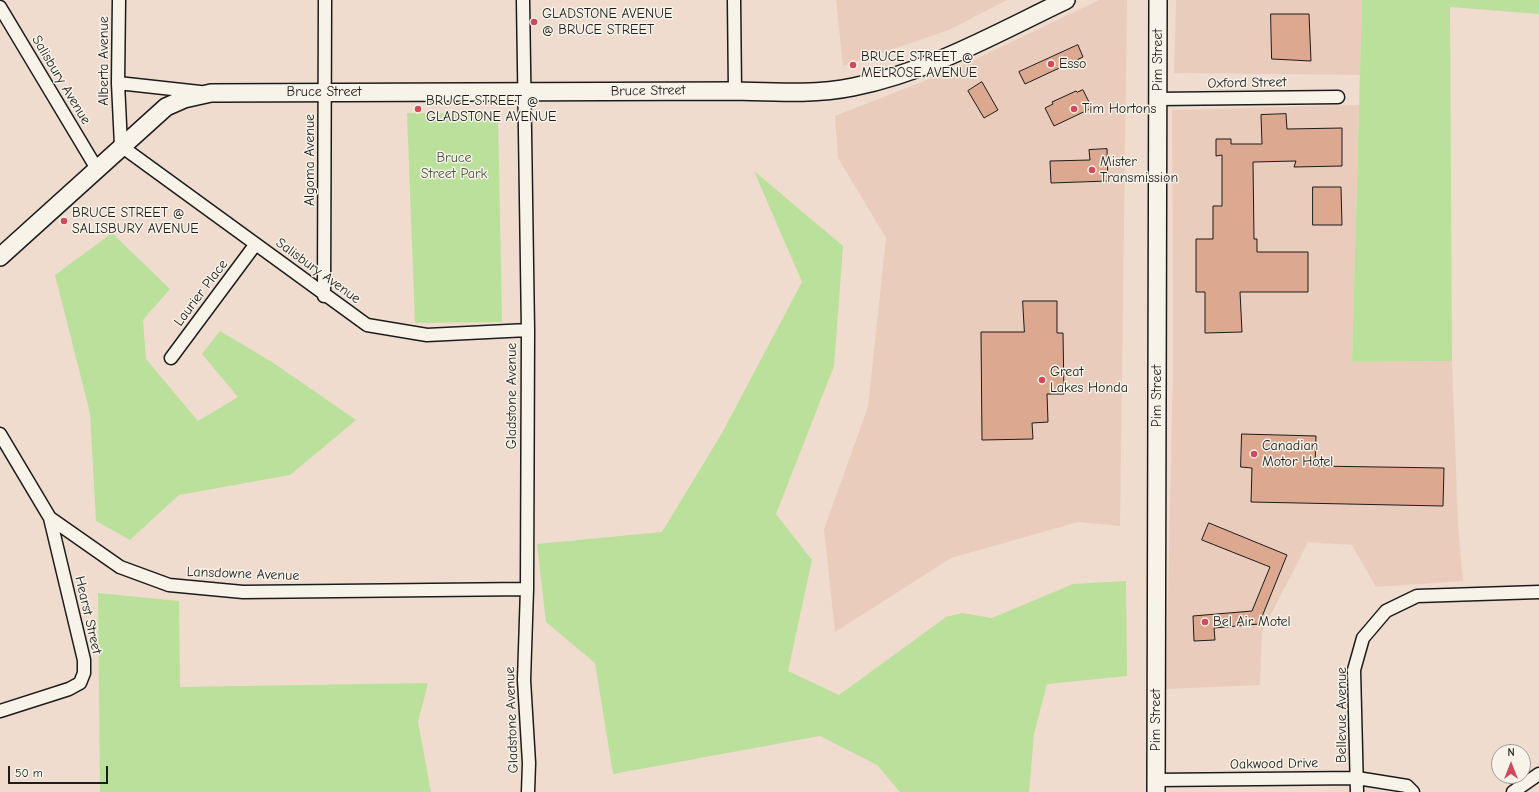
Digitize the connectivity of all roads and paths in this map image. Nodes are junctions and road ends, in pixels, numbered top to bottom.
1 (119, 0) edge
2 (326, 0) edge
3 (523, 0) edge
4 (734, 0) edge
5 (1066, 0) edge
6 (1158, 0) edge
7 (0, 7) edge
8 (118, 83) junction
9 (735, 90) junction
10 (326, 92) junction
11 (211, 93) junction
12 (524, 93) junction
13 (1338, 97) dead end
14 (1157, 99) junction
15 (121, 146) junction
16 (97, 169) junction
17 (255, 245) junction
18 (0, 257) edge
19 (324, 296) junction
20 (528, 330) junction
21 (171, 358) dead end
22 (0, 434) edge
23 (50, 518) junction
24 (527, 590) junction
25 (1539, 592) edge
26 (0, 711) edge
27 (1539, 774) edge
28 (1357, 778) junction
29 (1156, 786) edge
30 (528, 792) edge
31 (1357, 792) edge
32 (1414, 792) edge
33 (1514, 792) edge

1 - 8 street, Alberta Avenue
2 - 10 street, Algoma Avenue
3 - 12 street, Gladstone Avenue
4 - 9 street
5 - 9 main road, Bruce Street
6 - 14 main road, Pim Street
7 - 16 street, Salisbury Avenue
8 - 11 street, Bruce Street
8 - 15 street, Alberta Avenue
9 - 12 main road, Bruce Street
10 - 11 main road, Bruce Street
10 - 12 main road, Bruce Street
10 - 19 street, Algoma Avenue
11 - 15 main road, Bruce Street
12 - 20 street, Gladstone Avenue
13 - 14 street, Oxford Street
14 - 29 main road, Pim Street
15 - 16 main road, Bruce Street
15 - 17 street, Salisbury Avenue
16 - 18 main road, Bruce Street
17 - 19 street, Salisbury Avenue
17 - 21 street, Laurier Place
19 - 20 street, Salisbury Avenue
20 - 24 street, Gladstone Avenue
22 - 23 street, Lansdowne Avenue
23 - 24 street, Lansdowne Avenue
23 - 26 street, Hearst Street
24 - 30 street, Gladstone Avenue
25 - 28 street, Bellevue Avenue
27 - 33 street
28 - 29 street, Oakwood Drive
28 - 31 street, Bellevue Avenue
28 - 32 street, Oakwood Drive

